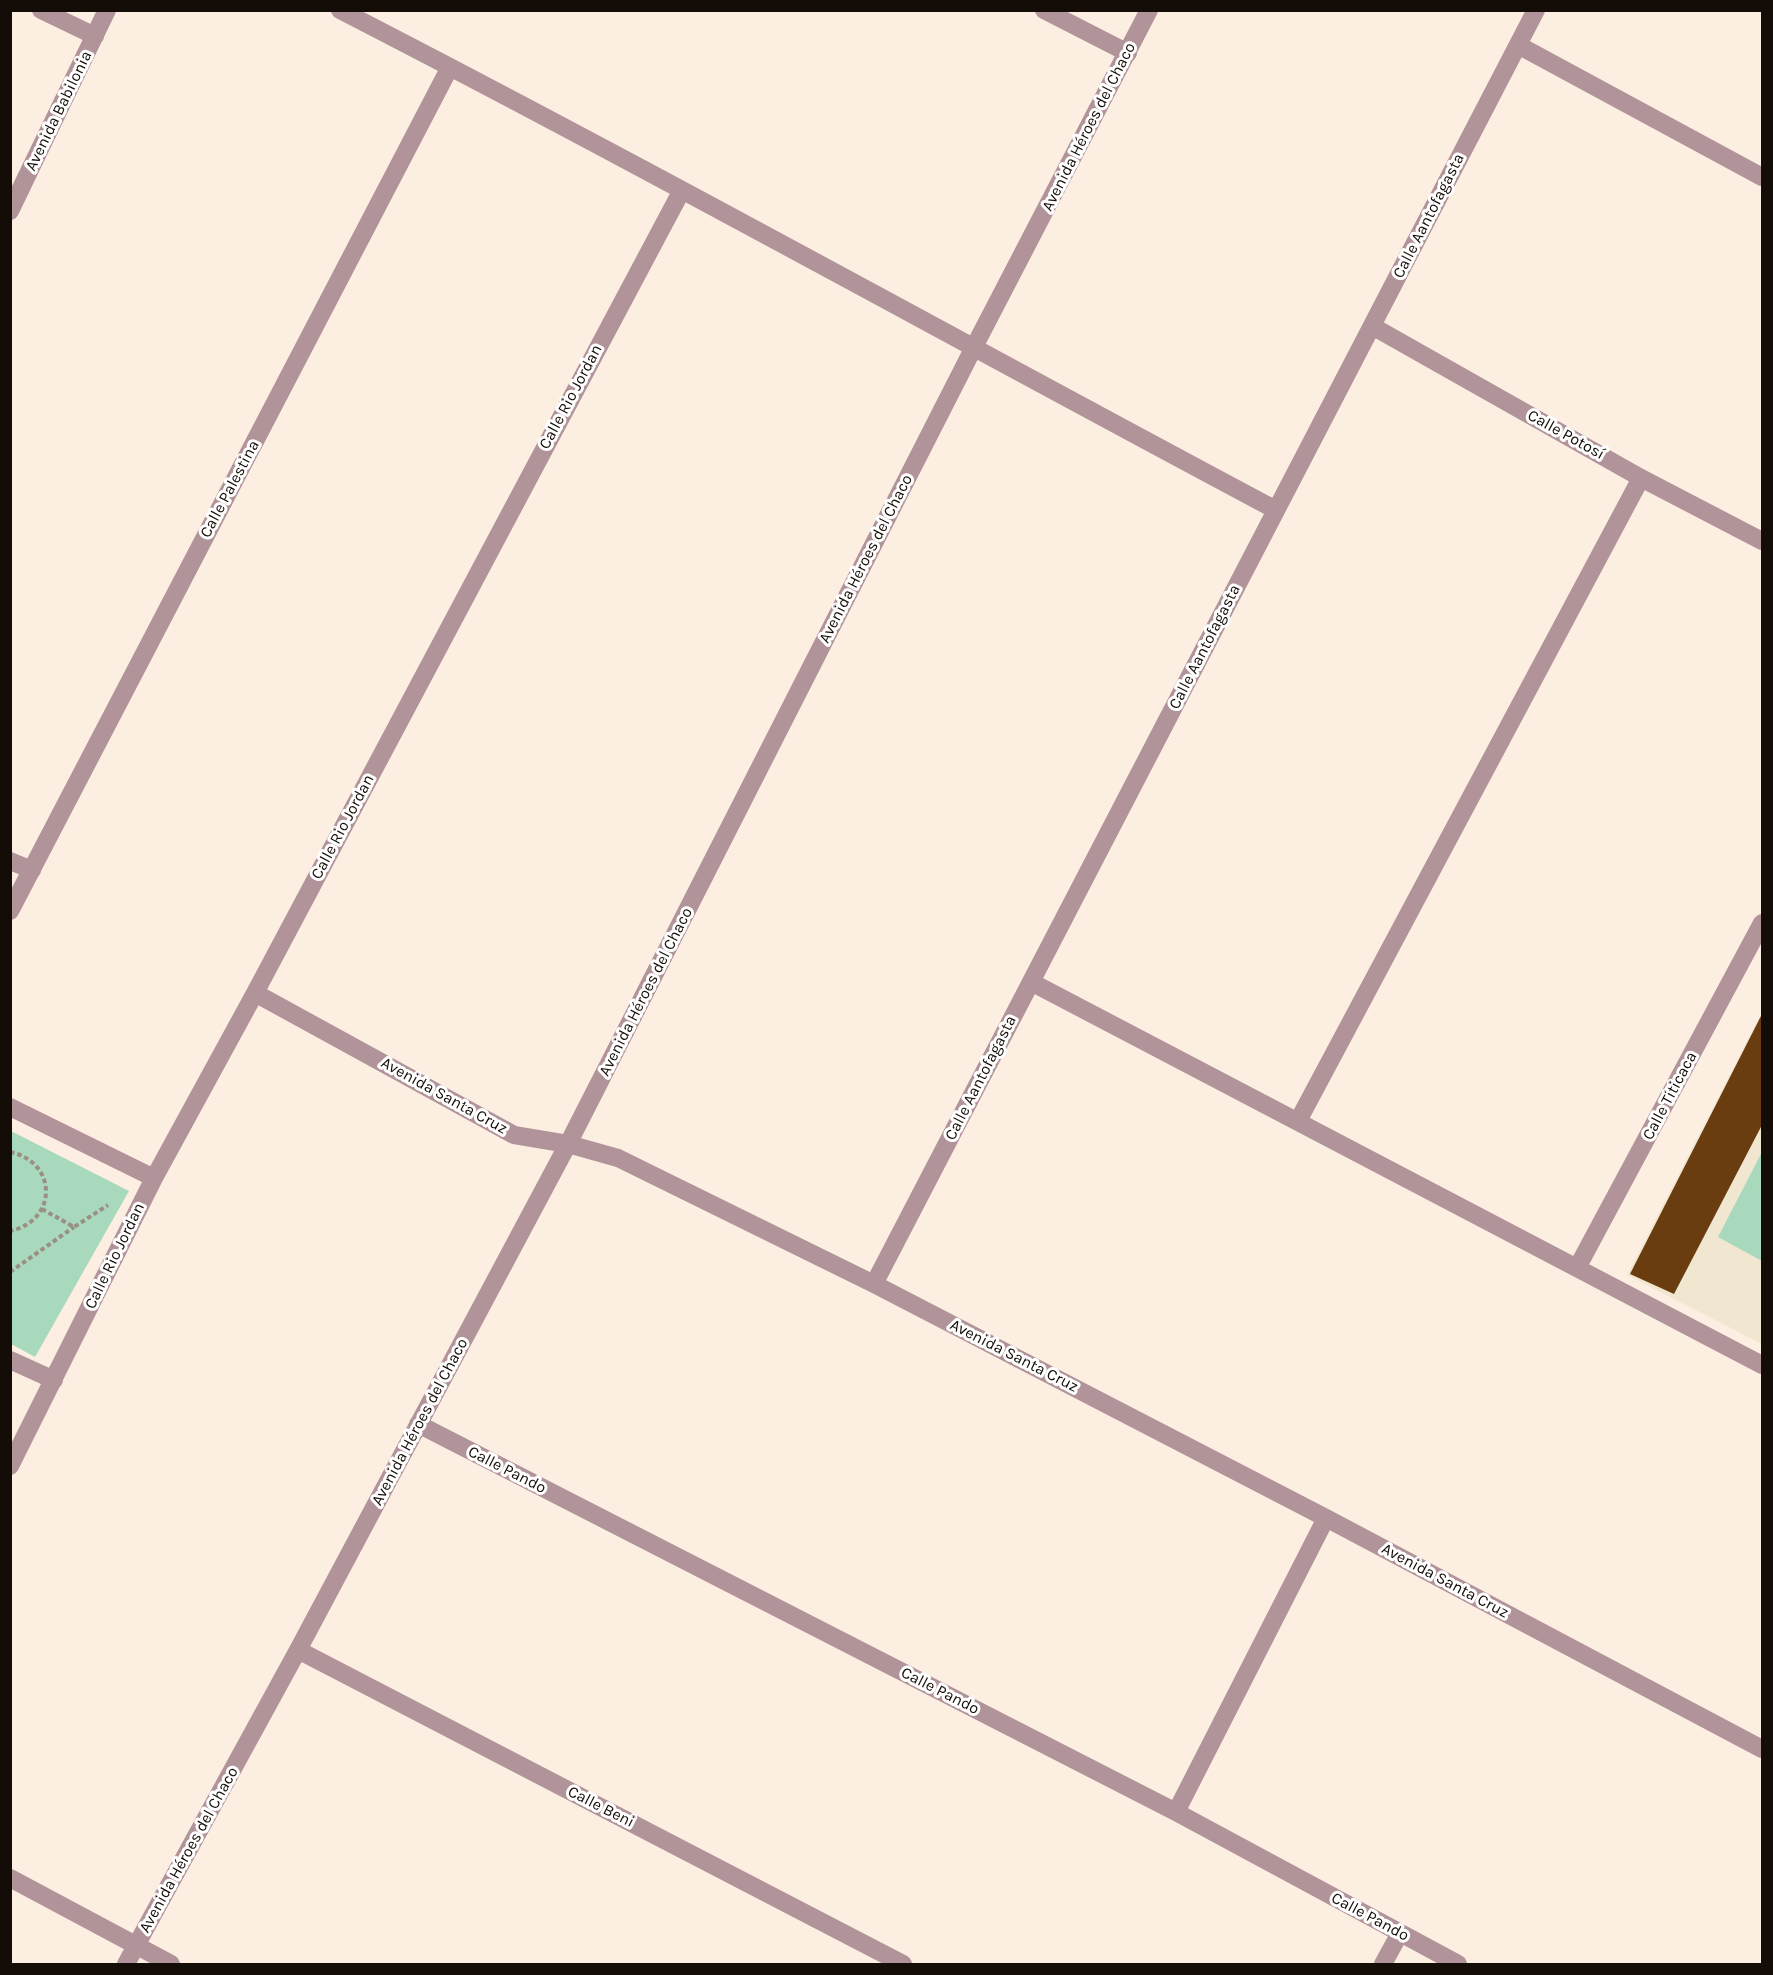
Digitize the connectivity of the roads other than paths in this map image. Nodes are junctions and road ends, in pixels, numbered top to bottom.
1 (41, 10) edge
2 (107, 10) edge
3 (340, 10) edge
4 (1044, 10) edge
5 (1149, 10) edge
6 (1536, 10) edge
7 (94, 36) junction
8 (1518, 45) junction
9 (1128, 53) junction
10 (450, 67) junction
11 (1762, 177) edge
12 (682, 190) junction
13 (10, 211) edge
14 (1372, 326) junction
15 (973, 349) junction
16 (1641, 478) junction
17 (1276, 510) junction
18 (1762, 541) edge
19 (10, 861) edge
20 (32, 870) junction
21 (10, 911) edge
22 (1762, 923) edge
23 (1758, 946) edge
24 (1031, 982) junction
25 (255, 993) junction
26 (10, 1107) edge
27 (1299, 1121) junction
28 (568, 1144) junction
29 (154, 1178) junction
30 (1577, 1268) junction
31 (874, 1284) junction
32 (10, 1360) edge
33 (1762, 1365) edge
34 (54, 1380) junction
35 (418, 1424) junction
36 (10, 1466) edge
37 (1326, 1518) junction
38 (298, 1650) junction
39 (1762, 1749) edge
40 (1176, 1812) junction
41 (10, 1878) edge
42 (1400, 1933) junction
43 (136, 1944) junction
44 (126, 1965) edge
45 (171, 1965) edge
46 (903, 1965) edge
47 (1383, 1965) edge
48 (1458, 1965) edge

1 - 7 street
2 - 7 street, Avenida Babilonia
3 - 10 street
4 - 9 street
5 - 9 street, Avenida Héroes del Chaco
6 - 8 street, Calle Aantofagasta
7 - 13 street, Avenida Babilonia
8 - 11 street
8 - 14 street, Calle Aantofagasta
9 - 15 street, Avenida Héroes del Chaco
10 - 12 street
10 - 20 street, Calle Palestina
12 - 15 street
12 - 25 street, Calle Rio Jordan
14 - 16 street, Calle Potosí
14 - 17 street, Calle Aantofagasta
15 - 17 street
15 - 28 street, Avenida Héroes del Chaco
16 - 18 street, Calle Potosí
16 - 27 street
17 - 24 street, Calle Aantofagasta
19 - 20 street
20 - 21 street, Calle Palestina
22 - 23 street, Calle Titicaca
23 - 30 street, Calle Titicaca
24 - 27 street
24 - 31 street, Calle Aantofagasta
25 - 28 street, Avenida Santa Cruz
25 - 29 street, Calle Rio Jordan
26 - 29 street
27 - 30 street
28 - 31 street, Avenida Santa Cruz
28 - 35 street, Avenida Héroes del Chaco
29 - 34 street, Calle Rio Jordan
30 - 33 street
31 - 37 street, Avenida Santa Cruz
32 - 34 street
34 - 36 street, Calle Rio Jordan
35 - 38 street, Avenida Héroes del Chaco
35 - 40 street, Calle Pando
37 - 39 street, Avenida Santa Cruz
37 - 40 street
38 - 43 street, Avenida Héroes del Chaco
38 - 46 street, Calle Beni
40 - 42 street, Calle Pando
41 - 43 street
42 - 47 street
42 - 48 street, Calle Pando
43 - 44 street, Avenida Héroes del Chaco
43 - 45 street

